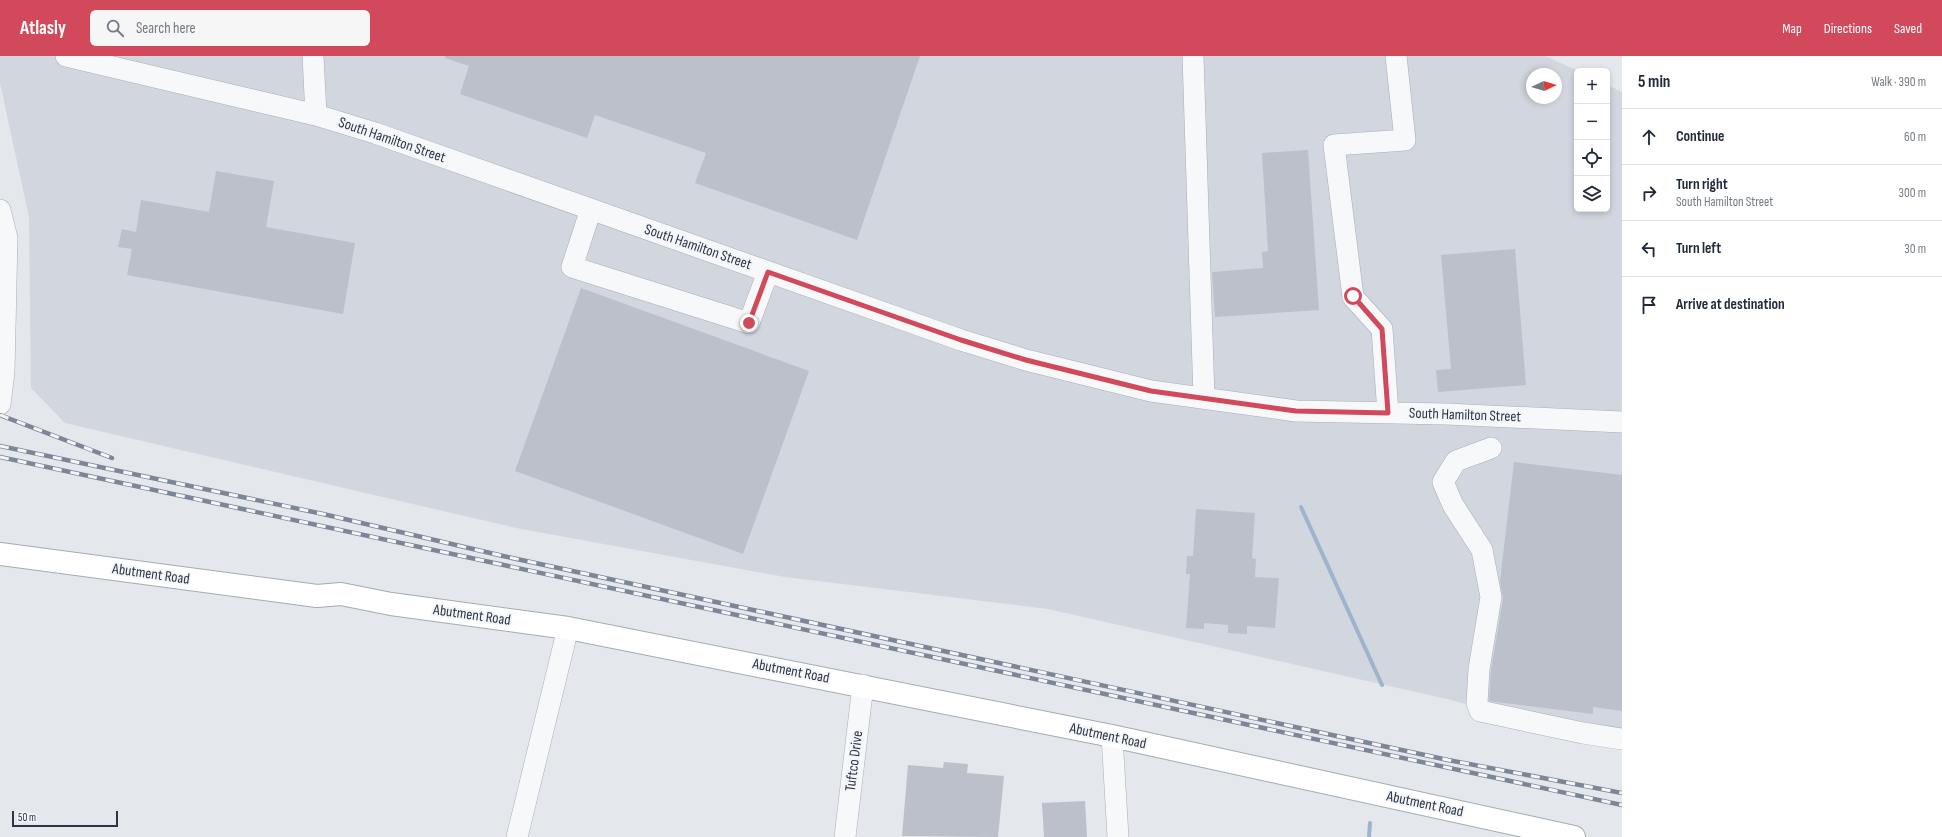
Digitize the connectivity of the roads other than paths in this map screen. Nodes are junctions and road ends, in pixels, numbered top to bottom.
1 (66, 56) edge
2 (313, 56) edge
3 (1193, 56) edge
4 (1396, 56) edge
5 (316, 115) junction
6 (591, 209) junction
7 (0, 210) edge
8 (3, 237) edge
9 (768, 272) junction
10 (2, 371) edge
11 (1204, 398) junction
12 (0, 404) edge
13 (1388, 413) junction
14 (1622, 422) edge
15 (1491, 448) dead end
16 (0, 554) edge
17 (568, 628) junction
18 (863, 685) junction
19 (1112, 736) junction
20 (1622, 739) edge
21 (517, 837) edge
22 (845, 837) edge
23 (1118, 837) edge
24 (1574, 837) edge

1 - 5 street, South Hamilton Street
2 - 5 street
3 - 11 street
4 - 13 street
5 - 6 street, South Hamilton Street
6 - 9 street, South Hamilton Street
6 - 9 street
7 - 8 street
8 - 10 street
9 - 11 street, South Hamilton Street
10 - 12 street
11 - 13 street, South Hamilton Street
13 - 14 street, South Hamilton Street
15 - 20 street
16 - 17 main road, Abutment Road
17 - 18 main road, Abutment Road
17 - 21 street
18 - 19 main road, Abutment Road
18 - 22 street, Tuftco Drive
19 - 23 street
19 - 24 main road, Abutment Road

